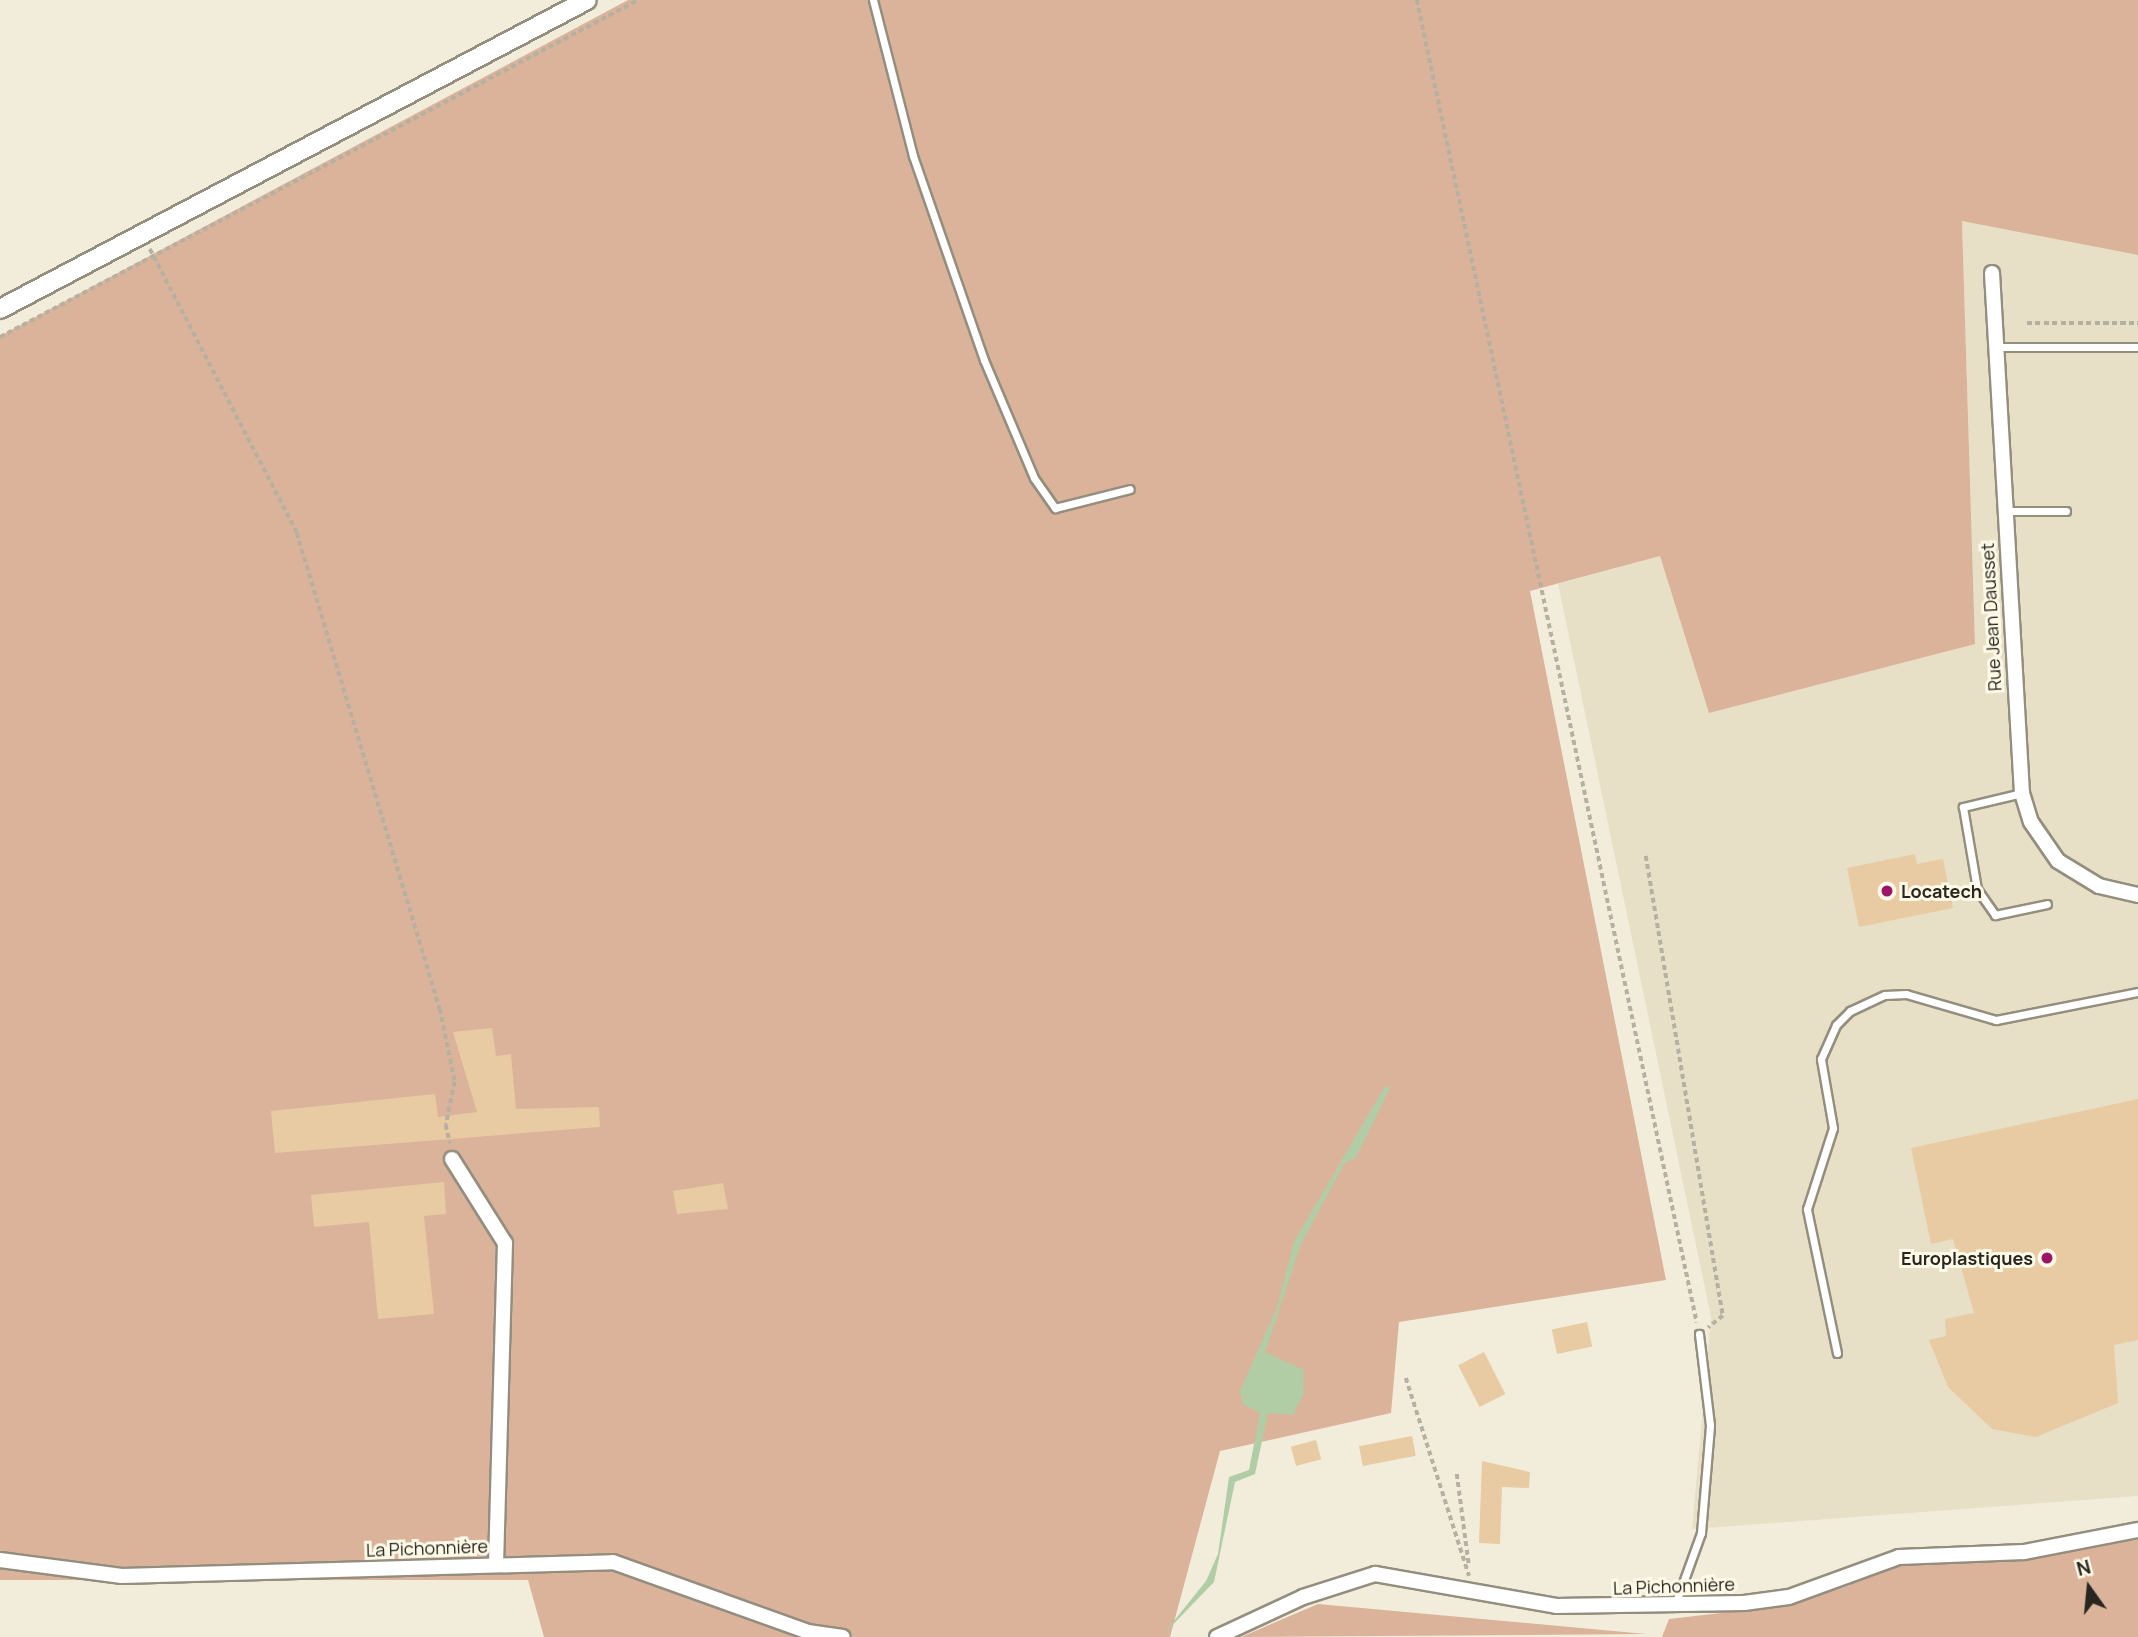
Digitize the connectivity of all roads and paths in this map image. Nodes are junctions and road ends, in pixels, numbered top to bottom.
1 (587, 0) edge
2 (638, 0) edge
3 (873, 0) edge
4 (1417, 0) edge
5 (144, 234) junction
6 (154, 257) junction
7 (1992, 273) dead end
8 (0, 309) edge
9 (2027, 323) dead end
10 (2138, 323) edge
11 (0, 337) edge
12 (1996, 347) junction
13 (2138, 347) edge
14 (1130, 489) dead end
15 (2005, 511) junction
16 (2066, 511) dead end
17 (2022, 793) junction
18 (1646, 856) dead end
19 (2138, 895) edge
20 (2048, 904) dead end
21 (2138, 992) edge
22 (452, 1159) joint
23 (1699, 1334) junction
24 (1837, 1353) dead end
25 (1406, 1378) dead end
26 (1457, 1474) dead end
27 (2138, 1530) edge
28 (0, 1560) edge
29 (496, 1565) junction
30 (1470, 1572) junction
31 (1464, 1592) junction
32 (1676, 1602) junction
33 (843, 1637) edge
34 (1217, 1637) edge

1 - 5 street
2 - 6 path
3 - 14 lane
4 - 23 path
5 - 6 path
5 - 8 street
6 - 11 path
6 - 22 path
7 - 12 street, Rue Jean Dausset
9 - 10 path
12 - 13 lane
12 - 15 street, Rue Jean Dausset
15 - 16 lane
15 - 17 street, Rue Jean Dausset
17 - 19 street, Rue Jean Dausset
17 - 20 lane
18 - 23 path
21 - 24 lane
22 - 29 street
23 - 32 lane
25 - 30 path
26 - 30 path
27 - 32 street, La Pichonnière
28 - 29 street, La Pichonnière
29 - 33 street, La Pichonnière
30 - 31 path
31 - 32 street, La Pichonnière
31 - 34 street, La Pichonnière

